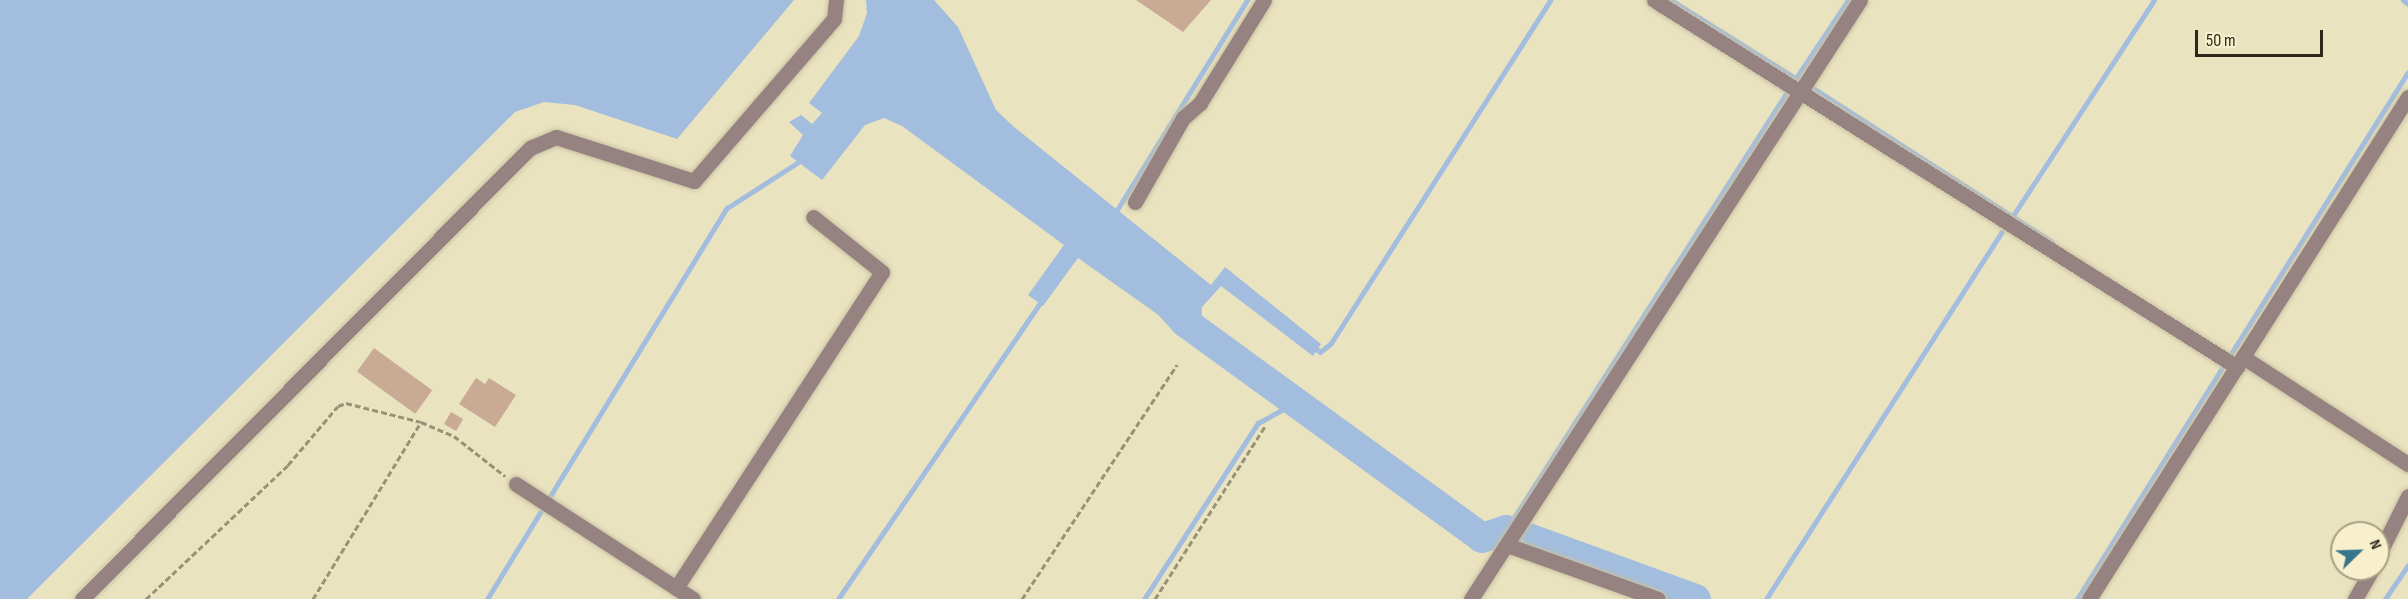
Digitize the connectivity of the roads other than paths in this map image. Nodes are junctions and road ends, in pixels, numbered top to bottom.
1 (836, 0) edge
2 (1264, 0) edge
3 (1654, 0) edge
4 (1860, 0) edge
5 (1799, 94) junction
6 (2408, 97) edge
7 (1135, 202) dead end
8 (813, 217) dead end
9 (2232, 362) junction
10 (2408, 464) edge
11 (516, 484) road end
12 (2408, 496) edge
13 (2390, 532) edge
14 (1512, 538) junction
15 (2365, 581) edge
16 (675, 588) junction
17 (82, 599) edge
18 (693, 599) edge
19 (1471, 599) edge
20 (1658, 599) edge
21 (2088, 599) edge
22 (2355, 599) edge

1 - 17 street
2 - 7 street
3 - 5 street
4 - 5 street
5 - 9 street
5 - 14 street
6 - 9 street
8 - 16 street
9 - 10 street
9 - 21 street
11 - 16 street
12 - 13 street
14 - 19 street
14 - 20 street
15 - 22 street
16 - 18 street

